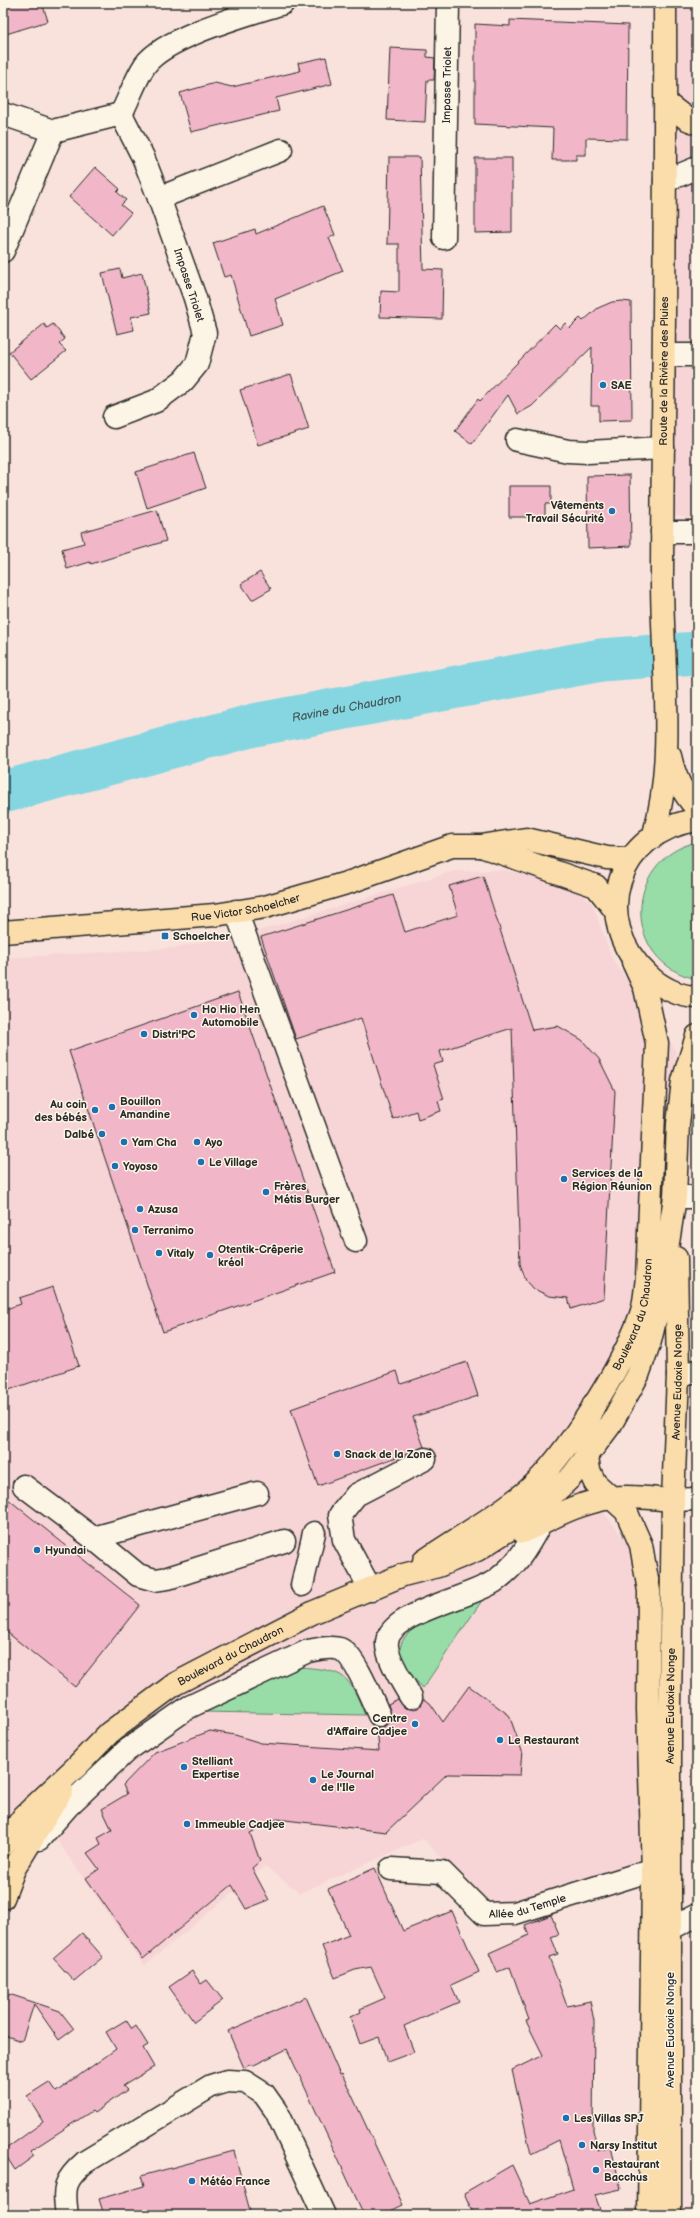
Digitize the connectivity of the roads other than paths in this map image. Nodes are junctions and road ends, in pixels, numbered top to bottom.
1 (283, 3) edge
2 (448, 3) edge
3 (665, 3) edge
4 (666, 102) junction
5 (3, 114) edge
6 (121, 114) junction
7 (697, 123) edge
8 (53, 130) junction
9 (281, 150) dead end
10 (697, 168) edge
11 (665, 180) junction
12 (159, 198) junction
13 (444, 238) dead end
14 (3, 251) edge
15 (665, 355) junction
16 (697, 355) edge
17 (114, 417) dead end
18 (517, 440) dead end
19 (663, 448) junction
20 (662, 532) junction
21 (697, 532) edge
22 (666, 739) junction
23 (697, 809) edge
24 (697, 820) edge
25 (654, 834) junction
26 (481, 846) junction
27 (630, 859) junction
28 (615, 910) junction
29 (236, 911) junction
30 (3, 932) edge
31 (634, 962) junction
32 (697, 996) edge
33 (697, 1036) edge
34 (675, 1197) junction
35 (697, 1197) edge
36 (356, 1241) dead end
37 (688, 1373) edge
38 (594, 1404) junction
39 (586, 1457) junction
40 (425, 1459) dead end
41 (24, 1486) dead end
42 (257, 1493) dead end
43 (613, 1498) junction
44 (697, 1499) edge
45 (673, 1500) junction
46 (540, 1524) junction
47 (314, 1533) dead end
48 (93, 1538) junction
49 (284, 1541) dead end
50 (477, 1550) junction
51 (403, 1576) junction
52 (302, 1585) dead end
53 (371, 1590) junction
54 (411, 1698) dead end
55 (379, 1716) dead end
56 (109, 1733) junction
57 (126, 1751) junction
58 (76, 1767) junction
59 (3, 1845) edge
60 (14, 1869) junction
61 (391, 1869) dead end
62 (653, 1873) junction
63 (3, 1898) edge
64 (697, 1915) edge
65 (670, 1929) junction
66 (67, 2215) edge
67 (324, 2215) edge
68 (649, 2215) edge
69 (670, 2215) edge

1 - 6 street
2 - 13 street, Impasse Triolet
3 - 4 main road, Route de la Rivière des Pluies
4 - 7 main road
4 - 11 main road, Route de la Rivière des Pluies
5 - 8 street
6 - 8 street
6 - 12 street, Impasse Triolet
8 - 14 street
9 - 12 street
10 - 11 street
11 - 15 main road, Route de la Rivière des Pluies
12 - 17 street, Impasse Triolet
15 - 16 street
15 - 19 main road, Route de la Rivière des Pluies
18 - 19 street
19 - 20 main road, Route de la Rivière des Pluies
20 - 21 street
20 - 22 main road, Route de la Rivière des Pluies
22 - 23 main road, Route de la Rivière des Pluies
22 - 25 main road, Route de la Rivière des Pluies
24 - 25 main road
25 - 27 main road
26 - 27 main road, Rue Victor Schoelcher
26 - 28 main road, Rue Victor Schoelcher
26 - 29 main road, Rue Victor Schoelcher
27 - 28 main road
28 - 31 main road
29 - 30 main road, Rue Victor Schoelcher
29 - 36 street
31 - 32 main road
31 - 38 main road, Boulevard du Chaudron
33 - 34 main road, Boulevard du Chaudron
34 - 35 street
34 - 37 main road, Avenue Eudoxie Nonge
34 - 39 main road, Boulevard du Chaudron
37 - 45 main road, Avenue Eudoxie Nonge
38 - 39 main road, Avenue Eudoxie Nonge
38 - 51 main road, Boulevard du Chaudron
39 - 43 main road, Avenue Eudoxie Nonge
39 - 50 main road, Boulevard du Chaudron
40 - 53 street
41 - 48 street
42 - 48 street
43 - 45 main road
43 - 46 main road
43 - 62 main road, Avenue Eudoxie Nonge
44 - 45 street
45 - 65 main road, Avenue Eudoxie Nonge
46 - 50 main road
46 - 54 street
47 - 52 street
48 - 49 street
50 - 51 main road, Boulevard du Chaudron
51 - 53 main road, Boulevard du Chaudron
53 - 56 main road, Boulevard du Chaudron
55 - 57 street
56 - 57 street
56 - 58 main road, Boulevard du Chaudron
57 - 60 street
58 - 59 main road, Boulevard du Chaudron
58 - 60 main road, Boulevard du Chaudron
60 - 63 main road, Boulevard du Chaudron
61 - 62 street, Allée du Temple
62 - 68 main road, Avenue Eudoxie Nonge
64 - 65 street
65 - 69 main road, Avenue Eudoxie Nonge
66 - 67 street

